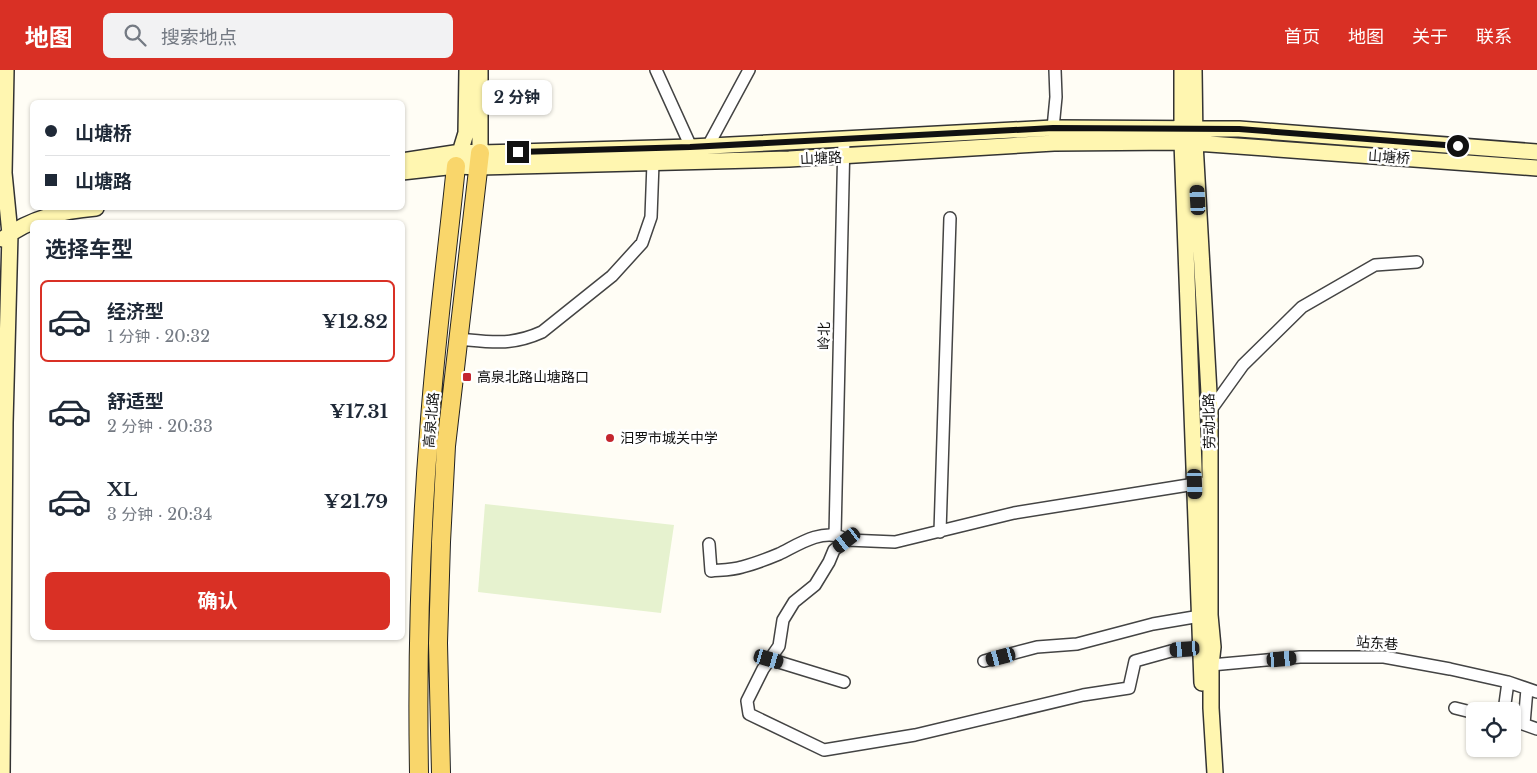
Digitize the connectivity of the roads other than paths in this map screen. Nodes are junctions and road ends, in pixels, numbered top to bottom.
1 (6, 70) edge
2 (467, 70) edge
3 (480, 70) edge
4 (656, 70) edge
5 (749, 70) edge
6 (1056, 70) edge
7 (1182, 70) edge
8 (1194, 70) edge
9 (1053, 128) junction
10 (1239, 129) joint
11 (1189, 135) junction
12 (844, 139) junction
13 (708, 146) junction
14 (1240, 146) joint
15 (690, 147) junction
16 (1537, 152) edge
17 (842, 157) junction
18 (459, 159) junction
19 (480, 160) junction
20 (405, 161) edge
21 (652, 163) junction
22 (1537, 168) edge
23 (405, 171) edge
24 (53, 210) edge
25 (77, 210) edge
26 (950, 218) dead end
27 (36, 220) edge
28 (30, 223) edge
29 (5, 234) edge
30 (1417, 262) dead end
31 (459, 339) junction
32 (1210, 411) junction
33 (1210, 481) junction
34 (1195, 484) junction
35 (940, 532) junction
36 (835, 535) junction
37 (847, 540) junction
38 (709, 544) dead end
39 (1204, 615) junction
40 (1206, 648) junction
41 (769, 659) junction
42 (984, 661) dead end
43 (1211, 665) junction
44 (844, 682) dead end
45 (1508, 682) junction
46 (1532, 691) edge
47 (1505, 702) edge
48 (1455, 708) dead end
49 (1466, 710) edge
50 (1521, 715) edge
51 (1521, 723) edge
52 (1537, 729) edge
53 (2, 773) edge
54 (420, 773) edge
55 (441, 773) edge
56 (1206, 773) edge
57 (1215, 773) edge

1 - 29 street
2 - 18 street, 高泉北路
3 - 19 street, 高泉北路
4 - 15 street
5 - 13 street
6 - 9 street
7 - 11 street, 劳动北路
8 - 11 street, 劳动北路
9 - 11 street, 山塘路
9 - 12 street, 山塘路
10 - 11 street, 山塘路
10 - 16 street, 山塘桥
11 - 14 street, 山塘路
11 - 17 street, 山塘路
11 - 32 street, 劳动北路
11 - 34 street, 劳动北路
12 - 13 street, 山塘路
12 - 17 street, 岭北
13 - 15 street, 山塘路
14 - 22 street, 山塘桥
15 - 19 street, 山塘路
17 - 21 street, 山塘路
17 - 36 street, 岭北
18 - 19 street, 山塘路
18 - 20 street, 山塘路
18 - 23 street, 山塘路
18 - 54 main road, 高泉北路
19 - 21 street, 山塘路
19 - 31 main road, 高泉北路
21 - 31 street
24 - 29 street
25 - 27 street
26 - 35 street
28 - 29 street
29 - 53 street
30 - 32 street
31 - 55 main road, 高泉北路
32 - 33 street, 劳动北路
33 - 34 street
33 - 39 street, 劳动北路
34 - 35 street
34 - 39 street, 劳动北路
35 - 37 street
36 - 37 street
36 - 38 street
37 - 41 street
39 - 40 street, 劳动北路
39 - 42 street
40 - 41 street
40 - 43 street, 劳动北路
40 - 56 street, 劳动北路
41 - 44 street
43 - 45 street, 站东巷
43 - 57 street, 劳动北路
45 - 46 street, 站东巷
45 - 47 street
46 - 50 street
48 - 49 street
51 - 52 street

